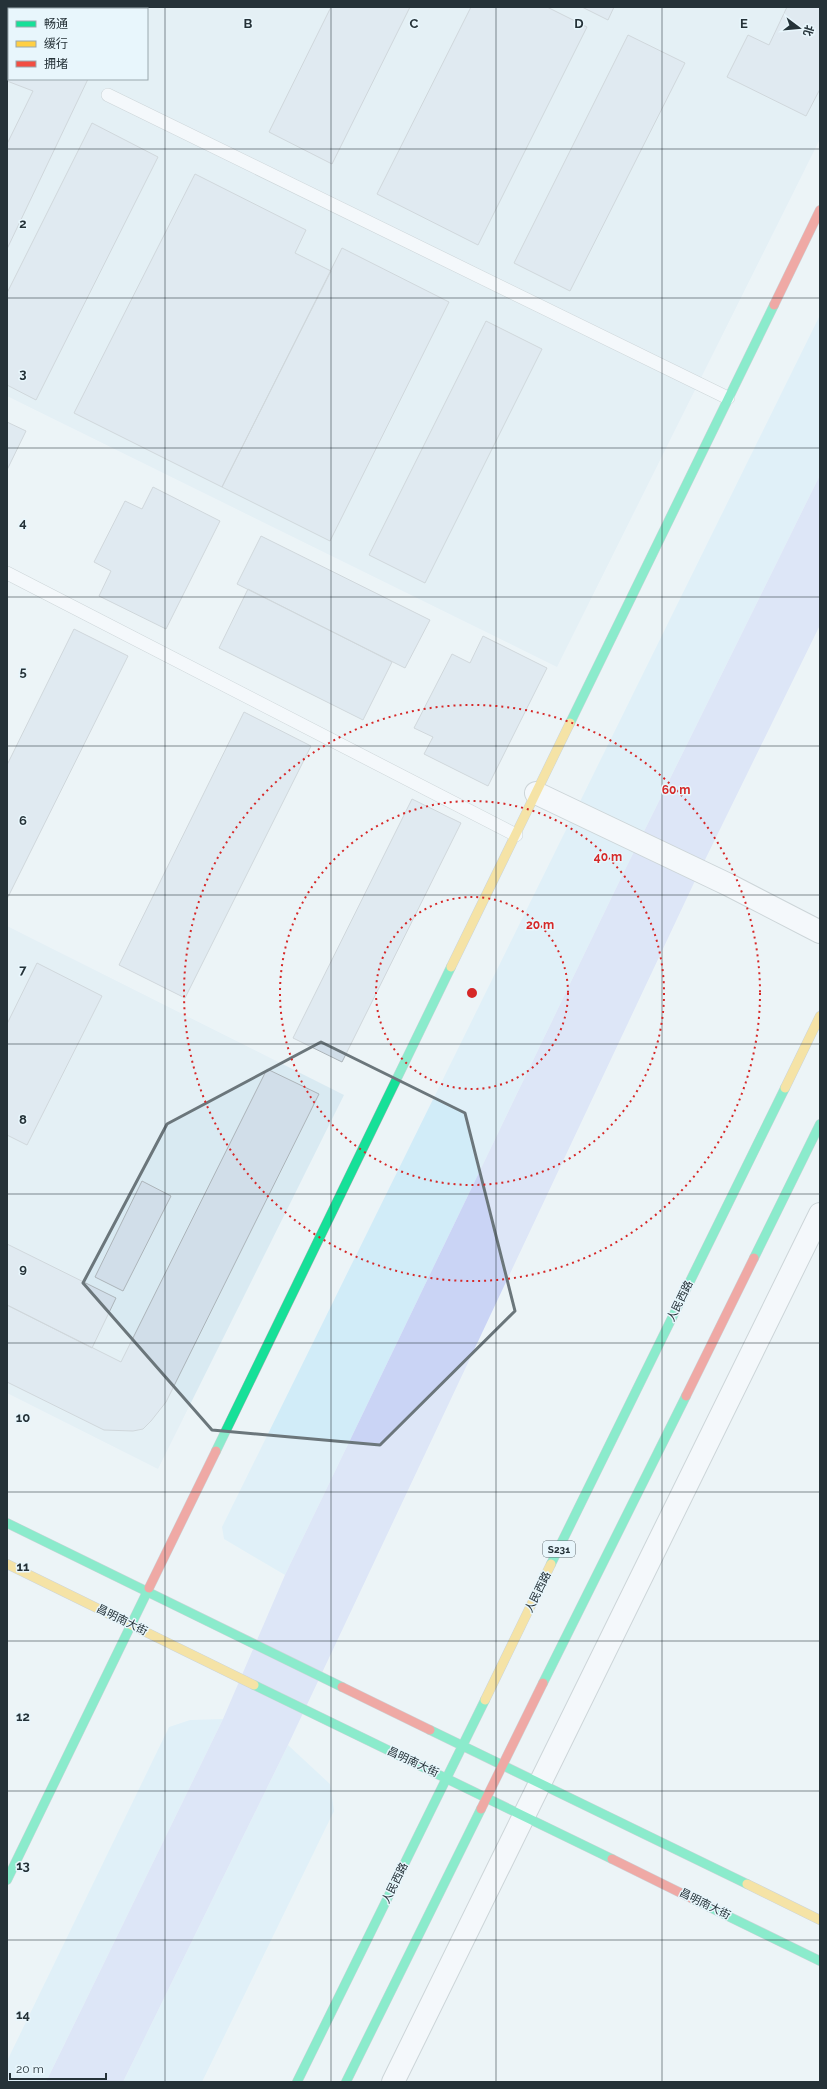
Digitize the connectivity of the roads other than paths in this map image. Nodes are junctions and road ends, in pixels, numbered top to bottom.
1 (108, 95) dead end
2 (820, 210) edge
3 (728, 398) junction
4 (7, 573) edge
5 (536, 793) junction
6 (516, 835) junction
7 (820, 932) edge
8 (820, 1016) edge
9 (820, 1124) edge
10 (820, 1214) edge
11 (7, 1523) edge
12 (7, 1564) edge
13 (147, 1592) junction
14 (131, 1624) junction
15 (463, 1746) junction
16 (503, 1765) junction
17 (447, 1778) junction
18 (541, 1784) junction
19 (487, 1798) junction
20 (525, 1816) junction
21 (7, 1880) edge
22 (820, 1920) edge
23 (820, 1961) edge
24 (297, 2082) edge
25 (346, 2082) edge
26 (394, 2082) edge

1 - 3 lane
2 - 3 main road
3 - 5 main road
4 - 6 lane
5 - 6 main road
5 - 7 street
6 - 13 main road
8 - 15 main road, 人民西路 / S231
9 - 16 main road
10 - 18 street
11 - 13 main road
12 - 14 main road, 昌明南大街
13 - 14 main road
13 - 15 main road
14 - 17 main road, 昌明南大街
14 - 21 main road
15 - 16 main road
15 - 17 main road, 人民西路 / S231
16 - 18 main road
16 - 19 main road
17 - 19 main road, 昌明南大街
17 - 24 main road, 人民西路 / S231
18 - 20 street
18 - 22 main road
19 - 20 main road, 昌明南大街
19 - 25 main road
20 - 23 main road, 昌明南大街
20 - 26 street

